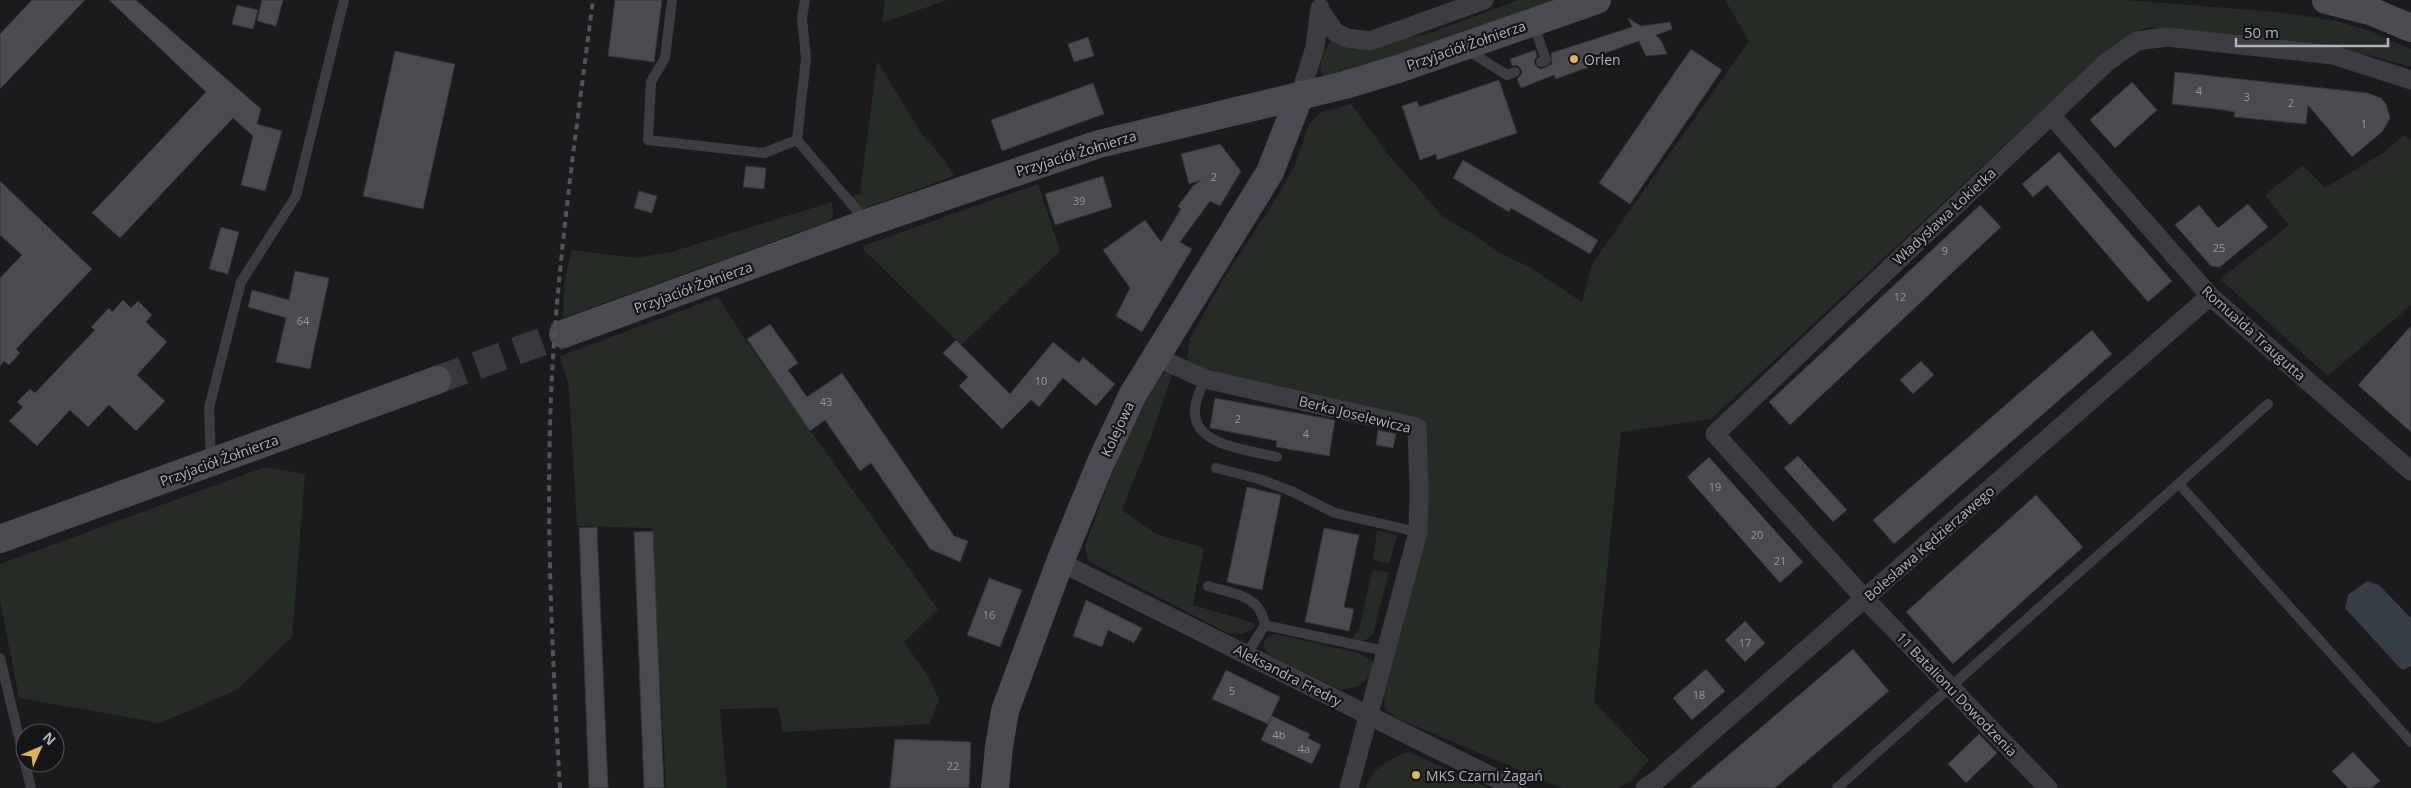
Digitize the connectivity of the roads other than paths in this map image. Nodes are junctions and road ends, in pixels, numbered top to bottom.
1 (344, 0) edge
2 (672, 0) edge
3 (804, 0) edge
4 (1484, 0) edge
5 (1597, 0) edge
6 (2330, 0) edge
7 (1319, 6) edge
8 (1532, 22) junction
9 (2411, 28) edge
10 (1462, 46) junction
11 (1542, 62) dead end
12 (1515, 72) dead end
13 (2411, 80) edge
14 (1300, 96) junction
15 (2051, 115) junction
16 (796, 140) junction
17 (867, 223) junction
18 (2210, 296) junction
19 (563, 334) tunnel mouth
20 (1156, 357) junction
21 (1205, 379) junction
22 (437, 380) tunnel mouth
23 (2268, 404) dead end
24 (1277, 457) dead end
25 (212, 463) junction
26 (1216, 468) dead end
27 (2411, 471) edge
28 (2179, 484) junction
29 (1418, 532) junction
30 (0, 539) edge
31 (1060, 562) junction
32 (1208, 586) dead end
33 (1865, 600) junction
34 (1265, 625) junction
35 (1385, 651) junction
36 (1246, 655) junction
37 (0, 658) edge
38 (1951, 688) junction
39 (1368, 716) junction
40 (15, 723) edge
41 (2411, 742) edge
42 (27, 773) edge
43 (2040, 785) edge
44 (31, 788) edge
45 (995, 788) edge
46 (1349, 788) edge
47 (1515, 788) edge
48 (1645, 788) edge
49 (1837, 788) edge

1 - 25 lane
2 - 16 lane
3 - 16 lane
4 - 7 street
5 - 8 main road, Przyjaciół Żołnierza
6 - 9 main road
7 - 14 street
8 - 10 main road, Przyjaciół Żołnierza
8 - 11 lane
10 - 12 lane
10 - 14 main road, Przyjaciół Żołnierza
13 - 15 street, Władysława Łokietka
14 - 17 main road, Przyjaciół Żołnierza
14 - 20 main road, Kolejowa
15 - 18 street, Romualda Traugutta
15 - 33 street, Władysława Łokietka
16 - 17 lane
17 - 19 main road, Przyjaciół Żołnierza
18 - 27 street, Romualda Traugutta
18 - 33 street, Bolesława Kędzierzawego
20 - 21 street, Berka Joselewicza
20 - 31 main road, Kolejowa
21 - 24 lane
21 - 29 street, Berka Joselewicza
22 - 25 main road, Przyjaciół Żołnierza
23 - 28 lane
25 - 30 main road, Przyjaciół Żołnierza
26 - 29 lane
28 - 38 lane
28 - 41 lane
29 - 35 street, Berka Joselewicza
31 - 36 street, Aleksandra Fredry
31 - 45 main road, Kolejowa
32 - 34 lane
33 - 38 street, 11 Batalionu Dowodzenia
33 - 48 street, Bolesława Kędzierzawego
34 - 35 lane
34 - 36 lane
35 - 39 street, Berka Joselewicza
36 - 39 street, Aleksandra Fredry
37 - 40 lane
38 - 43 street, 11 Batalionu Dowodzenia
38 - 49 lane
39 - 46 street, Berka Joselewicza
39 - 47 street, Aleksandra Fredry
42 - 44 lane

